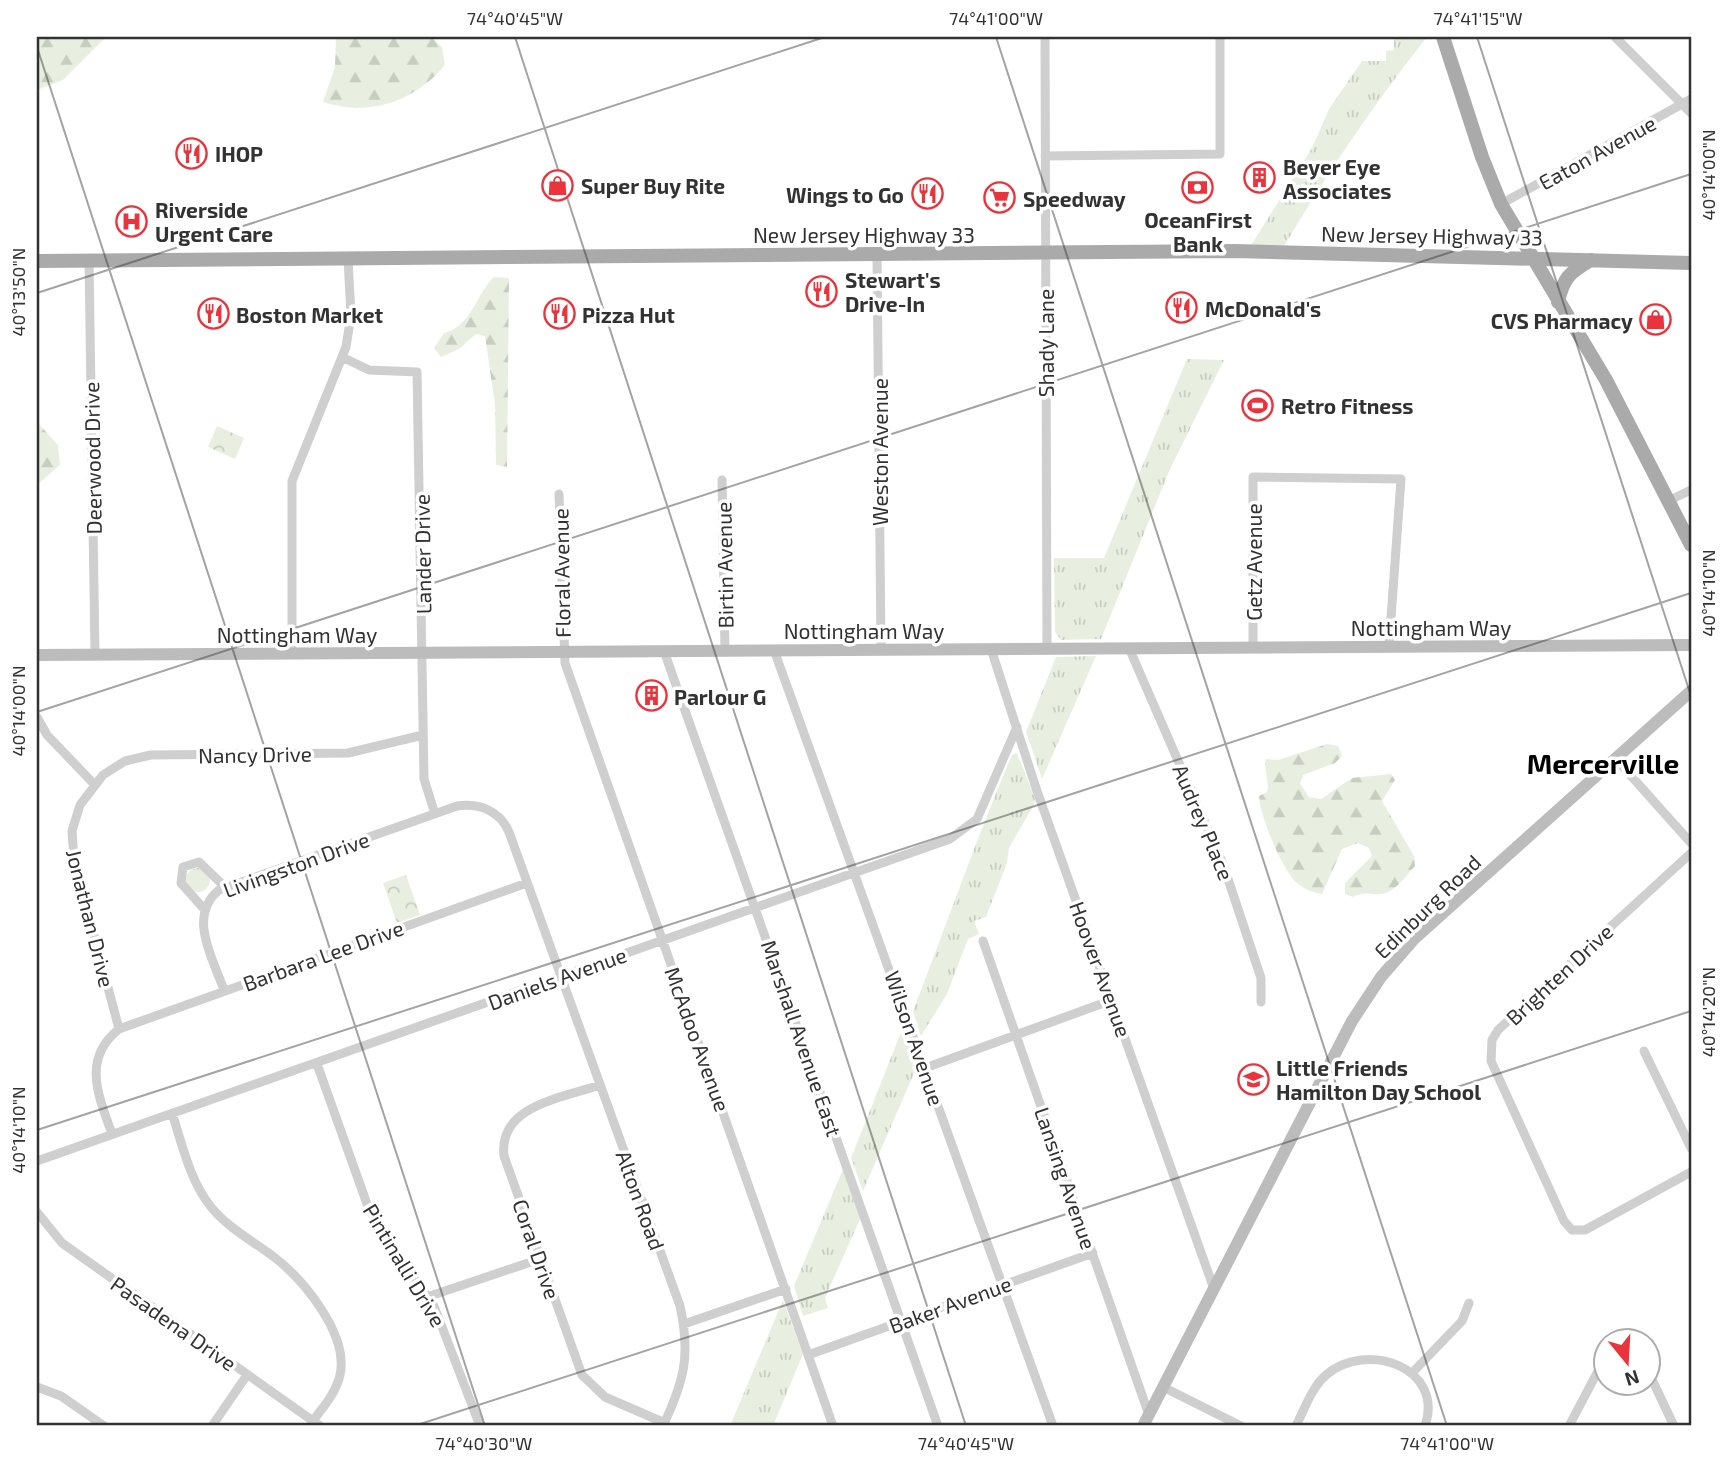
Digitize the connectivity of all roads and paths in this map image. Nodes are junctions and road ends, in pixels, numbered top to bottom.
1 (1045, 37) edge
2 (1220, 37) edge
3 (1443, 37) edge
4 (1615, 37) edge
5 (1688, 102) edge
6 (1691, 113) edge
7 (1045, 156) junction
8 (1502, 204) junction
9 (1045, 253) junction
10 (877, 255) junction
11 (1532, 258) junction
12 (348, 259) junction
13 (1591, 260) junction
14 (37, 261) edge
15 (89, 261) junction
16 (1691, 263) edge
17 (1558, 302) junction
18 (342, 357) junction
19 (722, 480) dead end
20 (1691, 490) edge
21 (559, 494) dead end
22 (1668, 501) junction
23 (1691, 545) edge
24 (1691, 645) edge
25 (1389, 646) junction
26 (1253, 647) junction
27 (1048, 648) junction
28 (1129, 648) junction
29 (881, 649) junction
30 (991, 649) junction
31 (725, 650) junction
32 (774, 650) junction
33 (664, 651) junction
34 (562, 652) junction
35 (292, 653) junction
36 (423, 653) junction
37 (37, 655) edge
38 (95, 655) junction
39 (1691, 691) edge
40 (37, 717) edge
41 (1017, 727) junction
42 (423, 735) junction
43 (1616, 759) junction
44 (94, 784) junction
45 (435, 814) junction
46 (1691, 843) edge
47 (1691, 853) edge
48 (856, 872) junction
49 (527, 883) junction
50 (225, 887) junction
51 (756, 908) junction
52 (204, 909) junction
53 (662, 940) junction
54 (983, 941) dead end
55 (561, 976) junction
56 (224, 990) junction
57 (1112, 1000) junction
58 (1261, 1002) dead end
59 (119, 1029) junction
60 (1016, 1035) junction
61 (1644, 1051) dead end
62 (317, 1064) junction
63 (925, 1068) junction
64 (600, 1085) junction
65 (172, 1113) junction
66 (112, 1134) junction
67 (1691, 1148) edge
68 (37, 1161) edge
69 (1691, 1172) edge
70 (37, 1212) edge
71 (1093, 1253) junction
72 (540, 1259) junction
73 (1000, 1286) junction
74 (786, 1289) junction
75 (1214, 1289) junction
76 (429, 1296) junction
77 (1469, 1303) dead end
78 (901, 1322) junction
79 (684, 1324) junction
80 (808, 1355) junction
81 (1413, 1372) junction
82 (247, 1375) junction
83 (1592, 1382) edge
84 (37, 1387) edge
85 (1163, 1387) junction
86 (1659, 1396) edge
87 (1146, 1420) edge
88 (316, 1424) edge
89 (664, 1425) edge
90 (104, 1426) edge
91 (212, 1426) edge
92 (480, 1426) edge
93 (833, 1426) edge
94 (938, 1426) edge
95 (1052, 1426) edge
96 (1241, 1426) edge
97 (1296, 1426) edge
98 (1425, 1426) edge
99 (1569, 1426) edge
100 (1674, 1426) edge

1 - 7 street, Shady Lane
2 - 7 street
3 - 8 main road
4 - 5 street
5 - 6 street
5 - 8 street, Eaton Avenue
7 - 9 street, Shady Lane
8 - 11 main road
9 - 10 main road, New Jersey Highway 33
9 - 11 main road, New Jersey Highway 33
9 - 27 street, Shady Lane
10 - 12 main road, New Jersey Highway 33
10 - 29 street, Weston Avenue
11 - 13 main road, New Jersey Highway 33
11 - 17 main road
12 - 15 main road, New Jersey Highway 33
12 - 18 street
13 - 16 main road, New Jersey Highway 33
13 - 17 main road
14 - 15 main road, New Jersey Highway 33
15 - 38 street, Deerwood Drive
17 - 22 main road
18 - 35 street
18 - 36 street, Lander Drive
19 - 31 street, Birtin Avenue
20 - 22 street
21 - 34 street, Floral Avenue
22 - 23 main road
24 - 25 street, Nottingham Way
25 - 26 street, Nottingham Way
25 - 26 street, Getz Avenue
26 - 28 street, Nottingham Way
27 - 28 street, Nottingham Way
27 - 30 street, Nottingham Way
28 - 58 street, Audrey Place
29 - 30 street, Nottingham Way
29 - 32 street, Nottingham Way
30 - 41 street, Hoover Avenue
31 - 32 street, Nottingham Way
31 - 33 street, Nottingham Way
32 - 48 street, Wilson Avenue
33 - 34 street, Nottingham Way
33 - 51 street, Marshall Avenue East
34 - 36 street, Nottingham Way
34 - 53 street, McAdoo Avenue
35 - 36 street, Nottingham Way
35 - 38 street, Nottingham Way
36 - 42 street, Lander Drive
37 - 38 street, Nottingham Way
39 - 43 street, Edinburg Road
40 - 44 street
41 - 48 street, Daniels Avenue
41 - 57 street, Hoover Avenue
42 - 44 street, Nancy Drive
42 - 45 street, Lander Drive
43 - 46 street
43 - 75 street, Edinburg Road
44 - 59 street, Jonathan Drive
45 - 49 street, Livingston Drive
45 - 50 street, Livingston Drive
47 - 69 street, Brighten Drive
48 - 51 street, Daniels Avenue
48 - 63 street, Wilson Avenue
49 - 55 street, Alton Road
49 - 56 street, Barbara Lee Drive
50 - 52 street, Livingston Drive
50 - 52 street
51 - 53 street, Daniels Avenue
51 - 78 street, Marshall Avenue East
52 - 56 street, Livingston Drive
53 - 55 street, Daniels Avenue
53 - 74 street, McAdoo Avenue
54 - 60 street, Lansing Avenue
55 - 62 street, Daniels Avenue
55 - 64 street, Alton Road
56 - 59 street, Barbara Lee Drive
57 - 60 street
57 - 75 street, Hoover Avenue
59 - 66 street
60 - 63 street
60 - 71 street, Lansing Avenue
61 - 67 street
62 - 65 street, Daniels Avenue
62 - 76 street, Pintinalli Drive
63 - 73 street, Wilson Avenue
64 - 72 street, Coral Drive
64 - 79 street, Alton Road
65 - 66 street, Daniels Avenue
65 - 88 street
66 - 68 street, Daniels Avenue
70 - 82 street, Pasadena Drive
71 - 73 street, Baker Avenue
71 - 87 street, Lansing Avenue
72 - 76 street
72 - 89 street, Coral Drive
73 - 78 street, Baker Avenue
73 - 95 street, Wilson Avenue
74 - 79 street
74 - 80 street, McAdoo Avenue
75 - 85 street, Edinburg Road
76 - 92 street, Pintinalli Drive
77 - 81 street
78 - 80 street, Baker Avenue
78 - 94 street, Marshall Avenue East
79 - 89 street, Alton Road
80 - 93 street, McAdoo Avenue
81 - 97 street
81 - 98 street
82 - 88 street, Pasadena Drive
82 - 91 street
83 - 99 street
84 - 90 street
85 - 87 street, Edinburg Road
85 - 96 street
86 - 100 street

